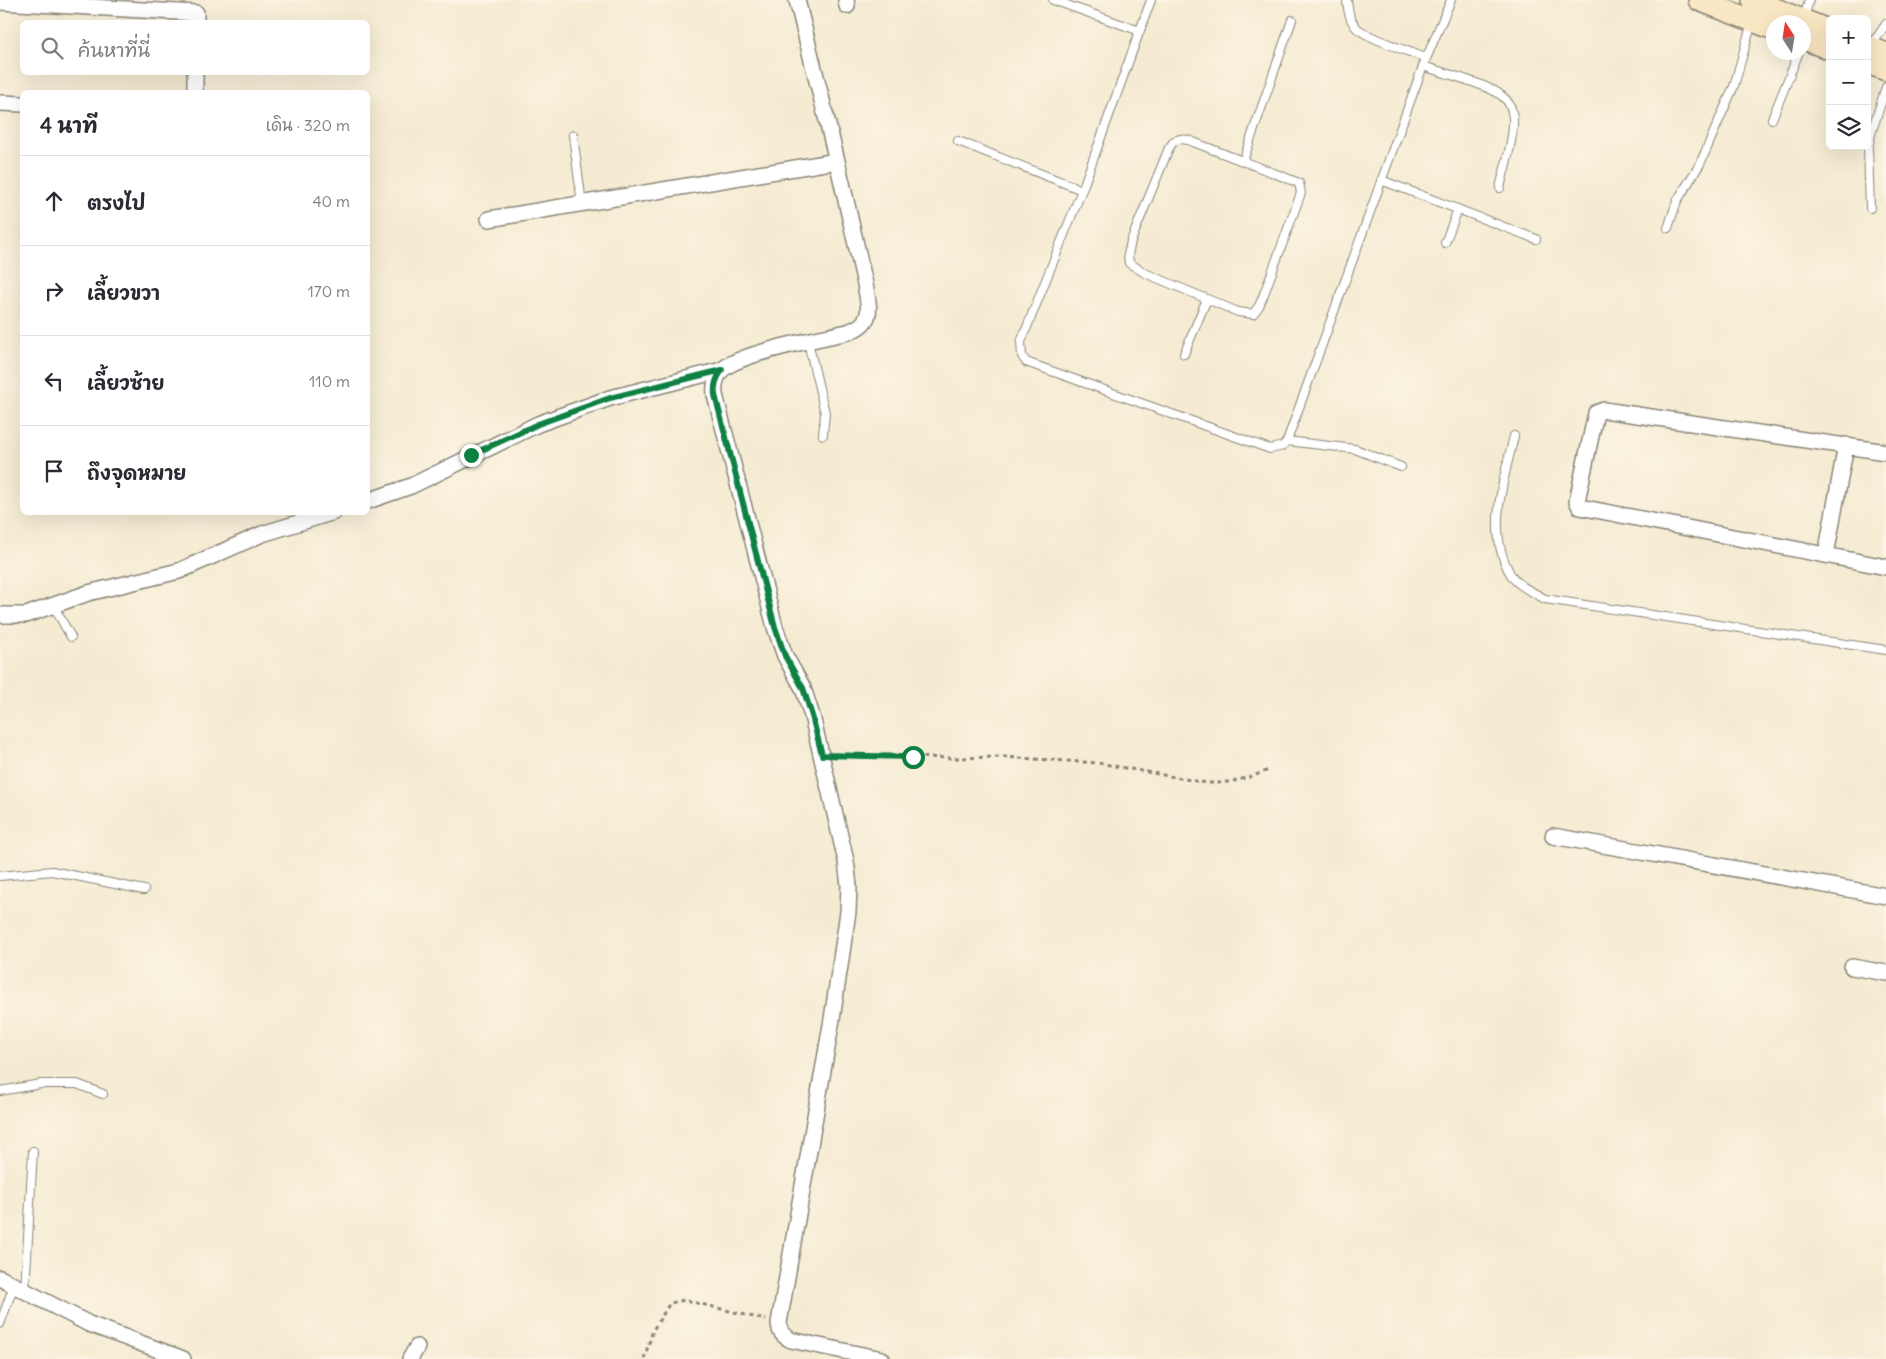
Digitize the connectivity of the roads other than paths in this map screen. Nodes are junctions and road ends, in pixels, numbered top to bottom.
1 (797, 0) edge
2 (1053, 0) edge
3 (1151, 0) edge
4 (1347, 0) edge
5 (1451, 0) edge
6 (1698, 0) edge
7 (1753, 0) edge
8 (0, 2) edge
9 (1782, 15) edge
10 (196, 20) edge
11 (1292, 20) dead end
12 (1752, 22) junction
13 (1886, 24) edge
14 (1766, 26) edge
15 (1811, 28) edge
16 (1826, 30) edge
17 (1140, 31) junction
18 (1811, 32) edge
19 (1826, 45) edge
20 (1873, 53) edge
21 (1426, 58) junction
22 (1796, 60) edge
23 (1423, 66) junction
24 (1886, 70) edge
25 (195, 75) edge
26 (1886, 87) edge
27 (195, 90) edge
28 (0, 103) edge
29 (20, 104) edge
30 (1772, 119) dead end
31 (573, 135) dead end
32 (958, 141) dead end
33 (837, 161) junction
34 (1243, 161) junction
35 (1381, 180) junction
36 (1500, 188) dead end
37 (1082, 190) junction
38 (582, 204) junction
39 (1870, 208) dead end
40 (1458, 209) junction
41 (490, 219) dead end
42 (1668, 228) dead end
43 (1536, 239) dead end
44 (1445, 243) dead end
45 (1207, 299) junction
46 (808, 342) junction
47 (1184, 354) dead end
48 (722, 370) junction
49 (823, 435) dead end
50 (1514, 436) dead end
51 (1287, 441) junction
52 (1846, 445) junction
53 (1886, 452) edge
54 (1401, 467) dead end
55 (370, 500) edge
56 (324, 515) edge
57 (1826, 555) junction
58 (1886, 567) edge
59 (52, 605) junction
60 (0, 615) edge
61 (72, 637) dead end
62 (1886, 650) edge
63 (1553, 836) dead end
64 (0, 876) edge
65 (144, 890) dead end
66 (1886, 896) edge
67 (1852, 967) dead end
68 (1886, 973) edge
69 (0, 1091) edge
70 (103, 1094) dead end
71 (33, 1151) dead end
72 (0, 1278) edge
73 (19, 1288) junction
74 (0, 1324) edge
75 (183, 1359) edge
76 (882, 1359) edge

1 - 33 street
2 - 17 lane
3 - 17 lane
4 - 21 lane
5 - 21 lane
6 - 12 main road
7 - 9 main road
8 - 10 street
11 - 34 lane
12 - 14 main road
12 - 42 lane
13 - 20 lane
15 - 16 main road
17 - 37 lane
18 - 19 main road
20 - 24 main road
21 - 23 lane
22 - 30 lane
23 - 35 lane
23 - 36 lane
25 - 27 street
26 - 39 lane
28 - 29 street
31 - 38 lane
32 - 37 lane
33 - 38 street
33 - 46 street
34 - 45 lane
34 - 45 lane
35 - 40 lane
35 - 51 lane
37 - 51 lane
38 - 41 street
40 - 43 lane
40 - 44 lane
45 - 47 lane
46 - 48 street
46 - 49 lane
48 - 55 street
48 - 76 street
50 - 62 lane
51 - 54 lane
52 - 53 street
52 - 57 street
52 - 57 street
56 - 59 street
57 - 58 street
59 - 60 street
59 - 61 lane
63 - 66 street
64 - 65 lane
67 - 68 street
69 - 70 lane
71 - 73 lane
72 - 73 street
73 - 74 lane
73 - 75 street

